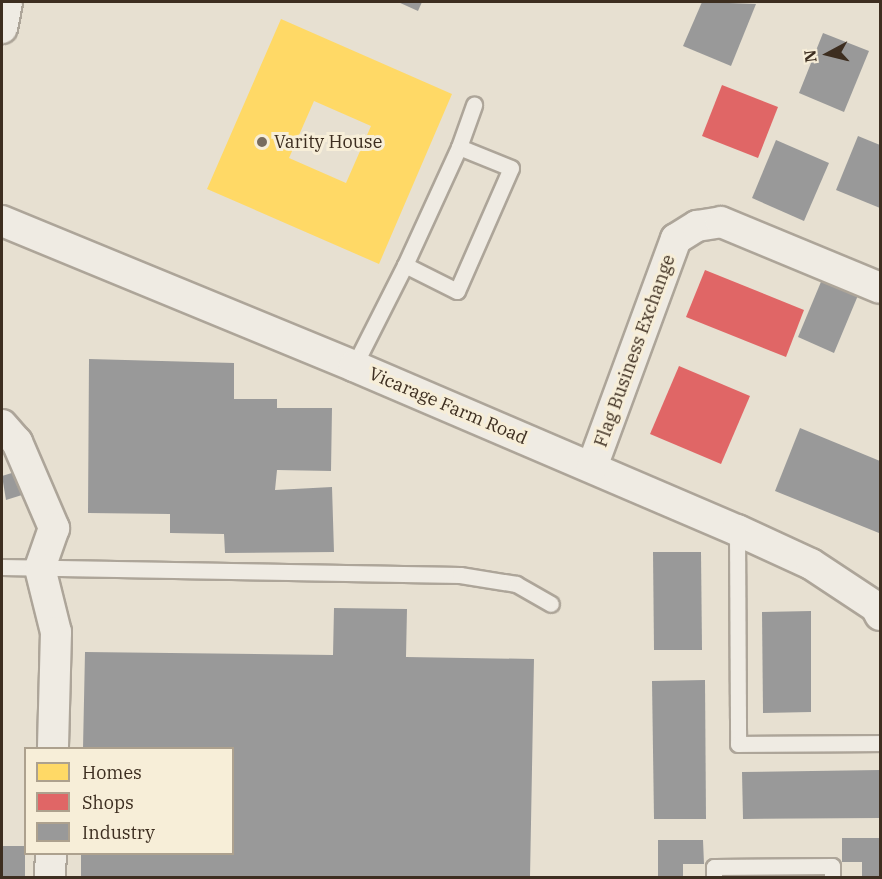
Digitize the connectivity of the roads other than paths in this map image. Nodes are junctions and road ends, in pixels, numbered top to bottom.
1 (7, 2) edge
2 (2, 28) edge
3 (474, 105) dead end
4 (459, 147) junction
5 (2, 221) edge
6 (405, 265) junction
7 (880, 288) edge
8 (354, 366) junction
9 (2, 425) edge
10 (592, 467) junction
11 (737, 530) junction
12 (2, 567) edge
13 (40, 568) junction
14 (551, 604) dead end
15 (879, 608) edge
16 (880, 743) edge
17 (53, 747) edge
18 (51, 855) edge
19 (50, 878) edge
20 (714, 878) edge
21 (832, 878) edge

1 - 2 street
3 - 4 lane
4 - 6 lane
4 - 6 lane
5 - 8 street, Vicarage Farm Road
6 - 8 lane
7 - 10 street, Flag Business Exchange
8 - 10 street, Vicarage Farm Road
9 - 13 street
10 - 11 street, Vicarage Farm Road
11 - 15 street, Vicarage Farm Road
11 - 16 lane
12 - 13 lane
13 - 14 lane
13 - 17 street
18 - 19 street
20 - 21 lane

